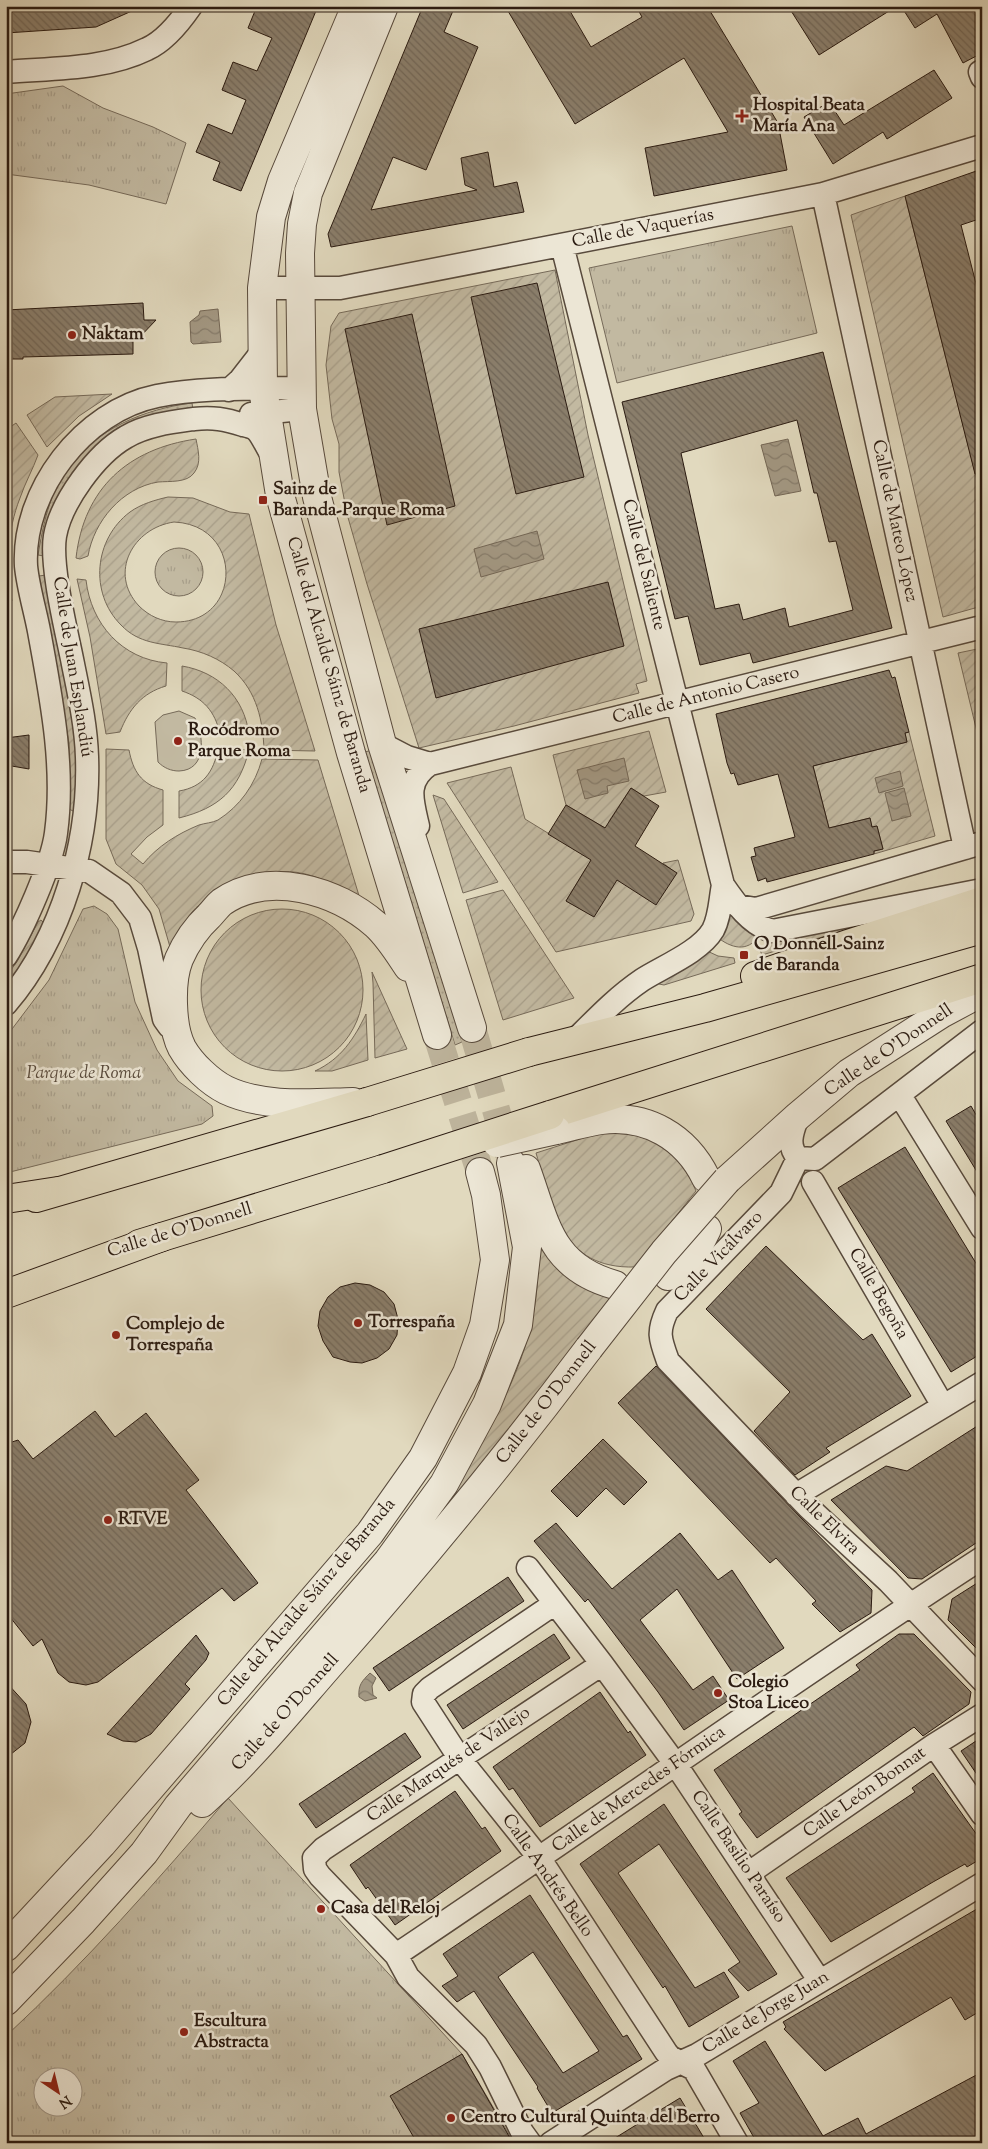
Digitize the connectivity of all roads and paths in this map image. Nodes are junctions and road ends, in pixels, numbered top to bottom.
1 (191, 6) edge
2 (356, 6) edge
3 (384, 6) edge
4 (982, 71) edge
5 (6, 72) edge
6 (982, 77) edge
7 (982, 146) edge
8 (824, 194) junction
9 (562, 245) junction
10 (262, 288) junction
11 (299, 290) junction
12 (261, 353) junction
13 (230, 390) junction
14 (302, 398) junction
15 (264, 400) junction
16 (222, 418) junction
17 (275, 460) junction
18 (982, 627) edge
19 (921, 642) junction
20 (678, 704) junction
21 (382, 744) junction
22 (430, 764) junction
23 (973, 846) edge
24 (6, 862) edge
25 (46, 865) junction
26 (74, 870) junction
27 (722, 885) junction
28 (982, 890) edge
29 (982, 902) edge
30 (738, 906) junction
31 (982, 929) edge
32 (450, 954) junction
33 (6, 956) edge
34 (982, 978) edge
35 (982, 992) edge
36 (6, 1004) edge
37 (705, 1008) junction
38 (477, 1028) tunnel mouth
39 (982, 1031) edge
40 (576, 1039) junction
41 (182, 1048) junction
42 (367, 1102) junction
43 (904, 1102) dead end
44 (798, 1116) junction
45 (553, 1123) junction
46 (798, 1158) junction
47 (480, 1172) tunnel mouth
48 (716, 1179) junction
49 (813, 1182) dead end
50 (58, 1191) junction
51 (6, 1199) edge
52 (6, 1208) edge
53 (982, 1228) edge
54 (707, 1229) dead end
55 (162, 1236) junction
56 (668, 1276) dead end
57 (6, 1284) edge
58 (615, 1285) dead end
59 (6, 1294) edge
60 (668, 1360) joint
61 (982, 1383) edge
62 (944, 1406) junction
63 (796, 1494) junction
64 (982, 1558) edge
65 (528, 1568) dead end
66 (554, 1604) junction
67 (910, 1604) junction
68 (602, 1664) junction
69 (982, 1680) edge
70 (982, 1715) edge
71 (934, 1745) junction
72 (460, 1759) junction
73 (676, 1765) junction
74 (982, 1814) edge
75 (144, 1852) junction
76 (540, 1859) junction
77 (749, 1873) junction
78 (982, 1884) edge
79 (6, 1947) edge
80 (396, 1955) junction
81 (819, 1980) junction
82 (6, 2001) edge
83 (682, 2061) junction
84 (530, 2143) edge
85 (551, 2143) edge
86 (737, 2143) edge

1 - 5 street
2 - 10 street, Calle del Alcalde Sáinz de Baranda
3 - 11 street, Calle del Alcalde Sáinz de Baranda
4 - 6 street
7 - 8 street, Calle de Vaquerías
8 - 9 street, Calle de Vaquerías
8 - 19 street, Calle de Mateo López
9 - 11 street, Calle de Vaquerías
9 - 20 street, Calle del Saliente
10 - 11 street
10 - 12 street, Calle del Alcalde Sáinz de Baranda
11 - 14 street, Calle del Alcalde Sáinz de Baranda
12 - 13 street
12 - 15 street, Calle del Alcalde Sáinz de Baranda
13 - 15 street, Calle de Juan Esplandiú
13 - 25 street, Calle de Juan Esplandiú
14 - 15 street, Calle de Juan Esplandiú
14 - 21 street, Calle del Alcalde Sáinz de Baranda
15 - 16 street, Calle de Juan Esplandiú
15 - 17 street, Calle del Alcalde Sáinz de Baranda
16 - 17 street, Calle de Juan Esplandiú
16 - 26 street, Calle de Juan Esplandiú
17 - 41 street, Calle del Alcalde Sáinz de Baranda
18 - 19 street, Calle de Antonio Casero
19 - 20 street, Calle de Antonio Casero
19 - 23 street, Calle de Mateo López
20 - 22 street, Calle de Antonio Casero
20 - 27 street, Calle del Saliente
21 - 22 street
21 - 32 street, Calle del Alcalde Sáinz de Baranda
22 - 32 street
23 - 30 street
24 - 25 street
25 - 26 street
25 - 33 street, Calle de Juan Esplandiú
26 - 36 street, Calle de Juan Esplandiú
26 - 41 street
27 - 30 street
27 - 40 street
28 - 30 street
29 - 37 main road
31 - 37 main road
32 - 38 street, Calle del Alcalde Sáinz de Baranda
34 - 45 main road, Calle de O'Donnell
35 - 44 street, Calle de O'Donnell
37 - 40 main road
39 - 46 street
40 - 42 main road, bridge
41 - 42 street
42 - 50 main road
43 - 53 street
44 - 46 street
44 - 48 street, Calle de O'Donnell
45 - 48 street
45 - 55 main road, Calle de O'Donnell, bridge
46 - 60 street, Calle Vicálvaro
47 - 79 street, Calle del Alcalde Sáinz de Baranda
48 - 75 street, Calle de O'Donnell, bridge
49 - 62 street, Calle Begoña
50 - 51 main road
50 - 52 main road
54 - 56 street
55 - 57 main road, Calle de O'Donnell
55 - 59 main road
58 - 75 street, Calle del Alcalde Sáinz de Baranda
60 - 63 street, Calle Elvira
61 - 62 street
62 - 63 street
63 - 67 street, Calle Elvira
64 - 67 street, Calle de Mercedes Fórmica
65 - 66 street, Calle Basilio Paraíso
66 - 68 street, Calle Basilio Paraíso
66 - 72 street, Calle Andrés Bello
67 - 69 street, Calle Elvira
67 - 73 street, Calle de Mercedes Fórmica
68 - 72 street, Calle Marqués de Vallejo
68 - 73 street, Calle Basilio Paraíso
70 - 71 street, Calle León Bonnat
71 - 74 street
71 - 77 street, Calle León Bonnat
72 - 76 street, Calle Andrés Bello
72 - 80 street, Calle Marqués de Vallejo
73 - 76 street, Calle de Mercedes Fórmica
73 - 77 street, Calle Basilio Paraíso
75 - 82 street, Calle del Alcalde Sáinz de Baranda
76 - 80 street, Calle de Mercedes Fórmica
76 - 83 street, Calle Andrés Bello
77 - 81 street, Calle Basilio Paraíso
78 - 81 street, Calle de Jorge Juan
80 - 84 street
81 - 83 street, Calle de Jorge Juan
83 - 85 street, Calle de Jorge Juan
83 - 86 street, Calle Andrés Bello

